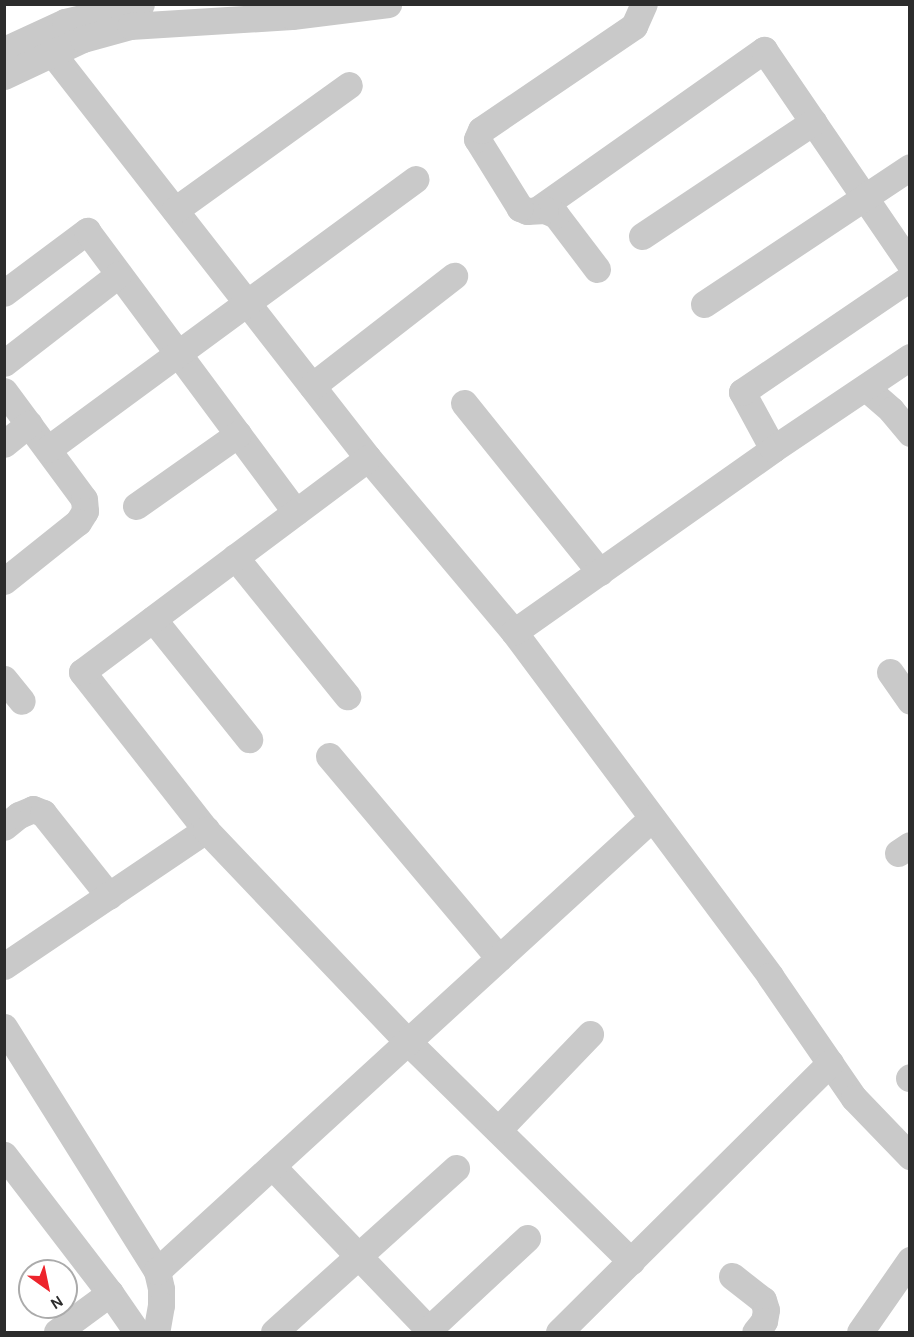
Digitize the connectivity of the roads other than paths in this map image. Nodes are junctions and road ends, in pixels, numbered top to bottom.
1 (141, 4) edge
2 (388, 4) edge
3 (644, 4) edge
4 (46, 43) junction
5 (4, 50) edge
6 (4, 76) edge
7 (349, 85) dead end
8 (813, 122) junction
9 (909, 167) edge
10 (415, 179) dead end
11 (865, 198) junction
12 (175, 210) junction
13 (537, 210) junction
14 (642, 236) dead end
15 (909, 264) edge
16 (597, 269) dead end
17 (119, 274) junction
18 (453, 276) dead end
19 (909, 278) edge
20 (4, 293) edge
21 (247, 302) junction
22 (704, 304) dead end
23 (178, 352) junction
24 (909, 357) edge
25 (4, 363) edge
26 (312, 386) junction
27 (866, 388) junction
28 (4, 391) edge
29 (464, 403) dead end
30 (29, 423) junction
31 (909, 433) edge
32 (238, 434) junction
33 (4, 444) edge
34 (48, 449) junction
35 (774, 449) junction
36 (368, 458) junction
37 (136, 506) dead end
38 (296, 512) junction
39 (235, 557) junction
40 (600, 572) junction
41 (4, 582) edge
42 (153, 619) junction
43 (514, 632) junction
44 (890, 672) dead end
45 (4, 679) edge
46 (347, 696) dead end
47 (22, 701) dead end
48 (909, 701) edge
49 (249, 739) dead end
50 (329, 756) dead end
51 (652, 818) junction
52 (4, 827) edge
53 (206, 830) junction
54 (109, 896) junction
55 (499, 958) junction
56 (4, 966) edge
57 (4, 1027) edge
58 (590, 1034) dead end
59 (408, 1042) junction
60 (830, 1063) junction
61 (498, 1130) junction
62 (4, 1155) edge
63 (909, 1156) edge
64 (272, 1166) junction
65 (456, 1168) dead end
66 (527, 1238) dead end
67 (358, 1255) junction
68 (909, 1260) edge
69 (631, 1261) junction
70 (157, 1271) junction
71 (732, 1275) dead end
72 (110, 1293) junction
73 (57, 1332) edge
74 (137, 1332) edge
75 (156, 1332) edge
76 (274, 1332) edge
77 (429, 1332) edge
78 (559, 1332) edge
79 (755, 1332) edge
80 (860, 1332) edge

1 - 4 street
2 - 4 street
3 - 13 street
4 - 5 street
4 - 6 street
4 - 12 street
7 - 12 street
8 - 11 street
8 - 13 street
8 - 14 street
9 - 11 street
10 - 21 street
11 - 15 street
11 - 22 street
12 - 21 street
13 - 16 street
17 - 20 street
17 - 23 street
17 - 25 street
18 - 26 street
19 - 35 street
21 - 23 street
21 - 26 street
23 - 32 street
23 - 34 street
24 - 27 street
26 - 36 street
27 - 31 street
27 - 35 street
28 - 30 street
29 - 40 street
30 - 33 street
30 - 34 street
32 - 37 street
32 - 38 street
34 - 41 street
35 - 40 street
36 - 38 street
36 - 43 street
38 - 39 street
39 - 42 street
39 - 46 street
40 - 43 street
42 - 49 street
42 - 53 street
43 - 51 street
44 - 48 street
45 - 47 street
50 - 55 street
51 - 55 street
51 - 60 street
52 - 54 street
53 - 54 street
53 - 59 street
54 - 56 street
55 - 59 street
57 - 70 street
58 - 61 street
59 - 61 street
59 - 64 street
60 - 63 street
60 - 69 street
61 - 69 street
62 - 72 street
64 - 67 street
64 - 70 street
65 - 67 street
66 - 77 street
67 - 76 street
67 - 77 street
68 - 80 street
69 - 78 street
70 - 75 street
71 - 79 street
72 - 73 street
72 - 74 street

